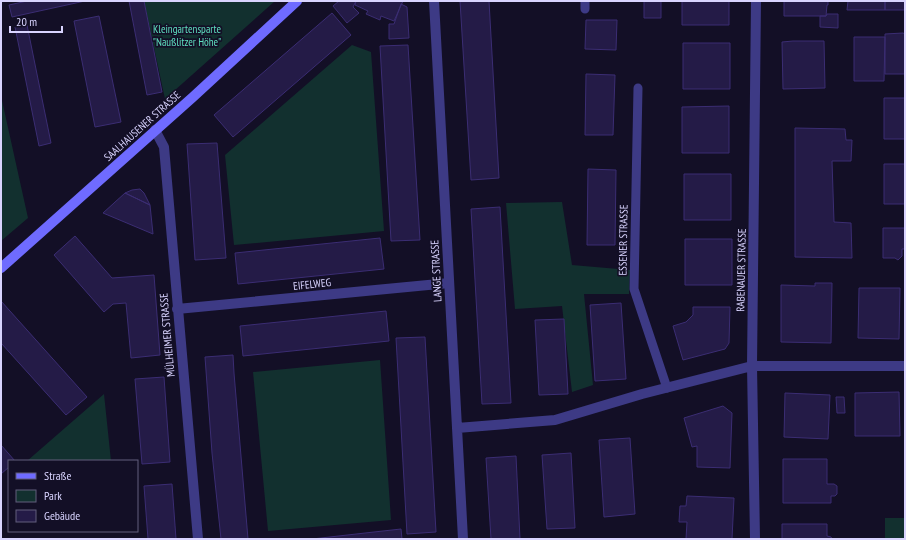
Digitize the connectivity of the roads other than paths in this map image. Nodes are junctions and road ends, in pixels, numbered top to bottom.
1 (297, 1) edge
2 (434, 1) edge
3 (756, 1) edge
4 (638, 88) dead end
5 (155, 130) junction
6 (1, 268) edge
7 (449, 282) junction
8 (177, 309) junction
9 (752, 366) junction
10 (905, 366) edge
11 (667, 388) junction
12 (457, 428) junction
13 (198, 539) edge
14 (463, 539) edge
15 (755, 539) edge

1 - 5 street, SAALHAUSENER STRASSE
2 - 7 street, LANGE STRASSE
3 - 9 street, RABENAUER STRASSE
4 - 11 lane, ESSENER STRASSE
5 - 6 street, SAALHAUSENER STRASSE
5 - 8 street, MÜLHEIMER STRASSE
7 - 8 street, EIFELWEG
7 - 12 street, LANGE STRASSE
8 - 13 street, MÜLHEIMER STRASSE
9 - 10 street
9 - 11 street
9 - 15 street, RABENAUER STRASSE
11 - 12 street
12 - 14 street, LANGE STRASSE

